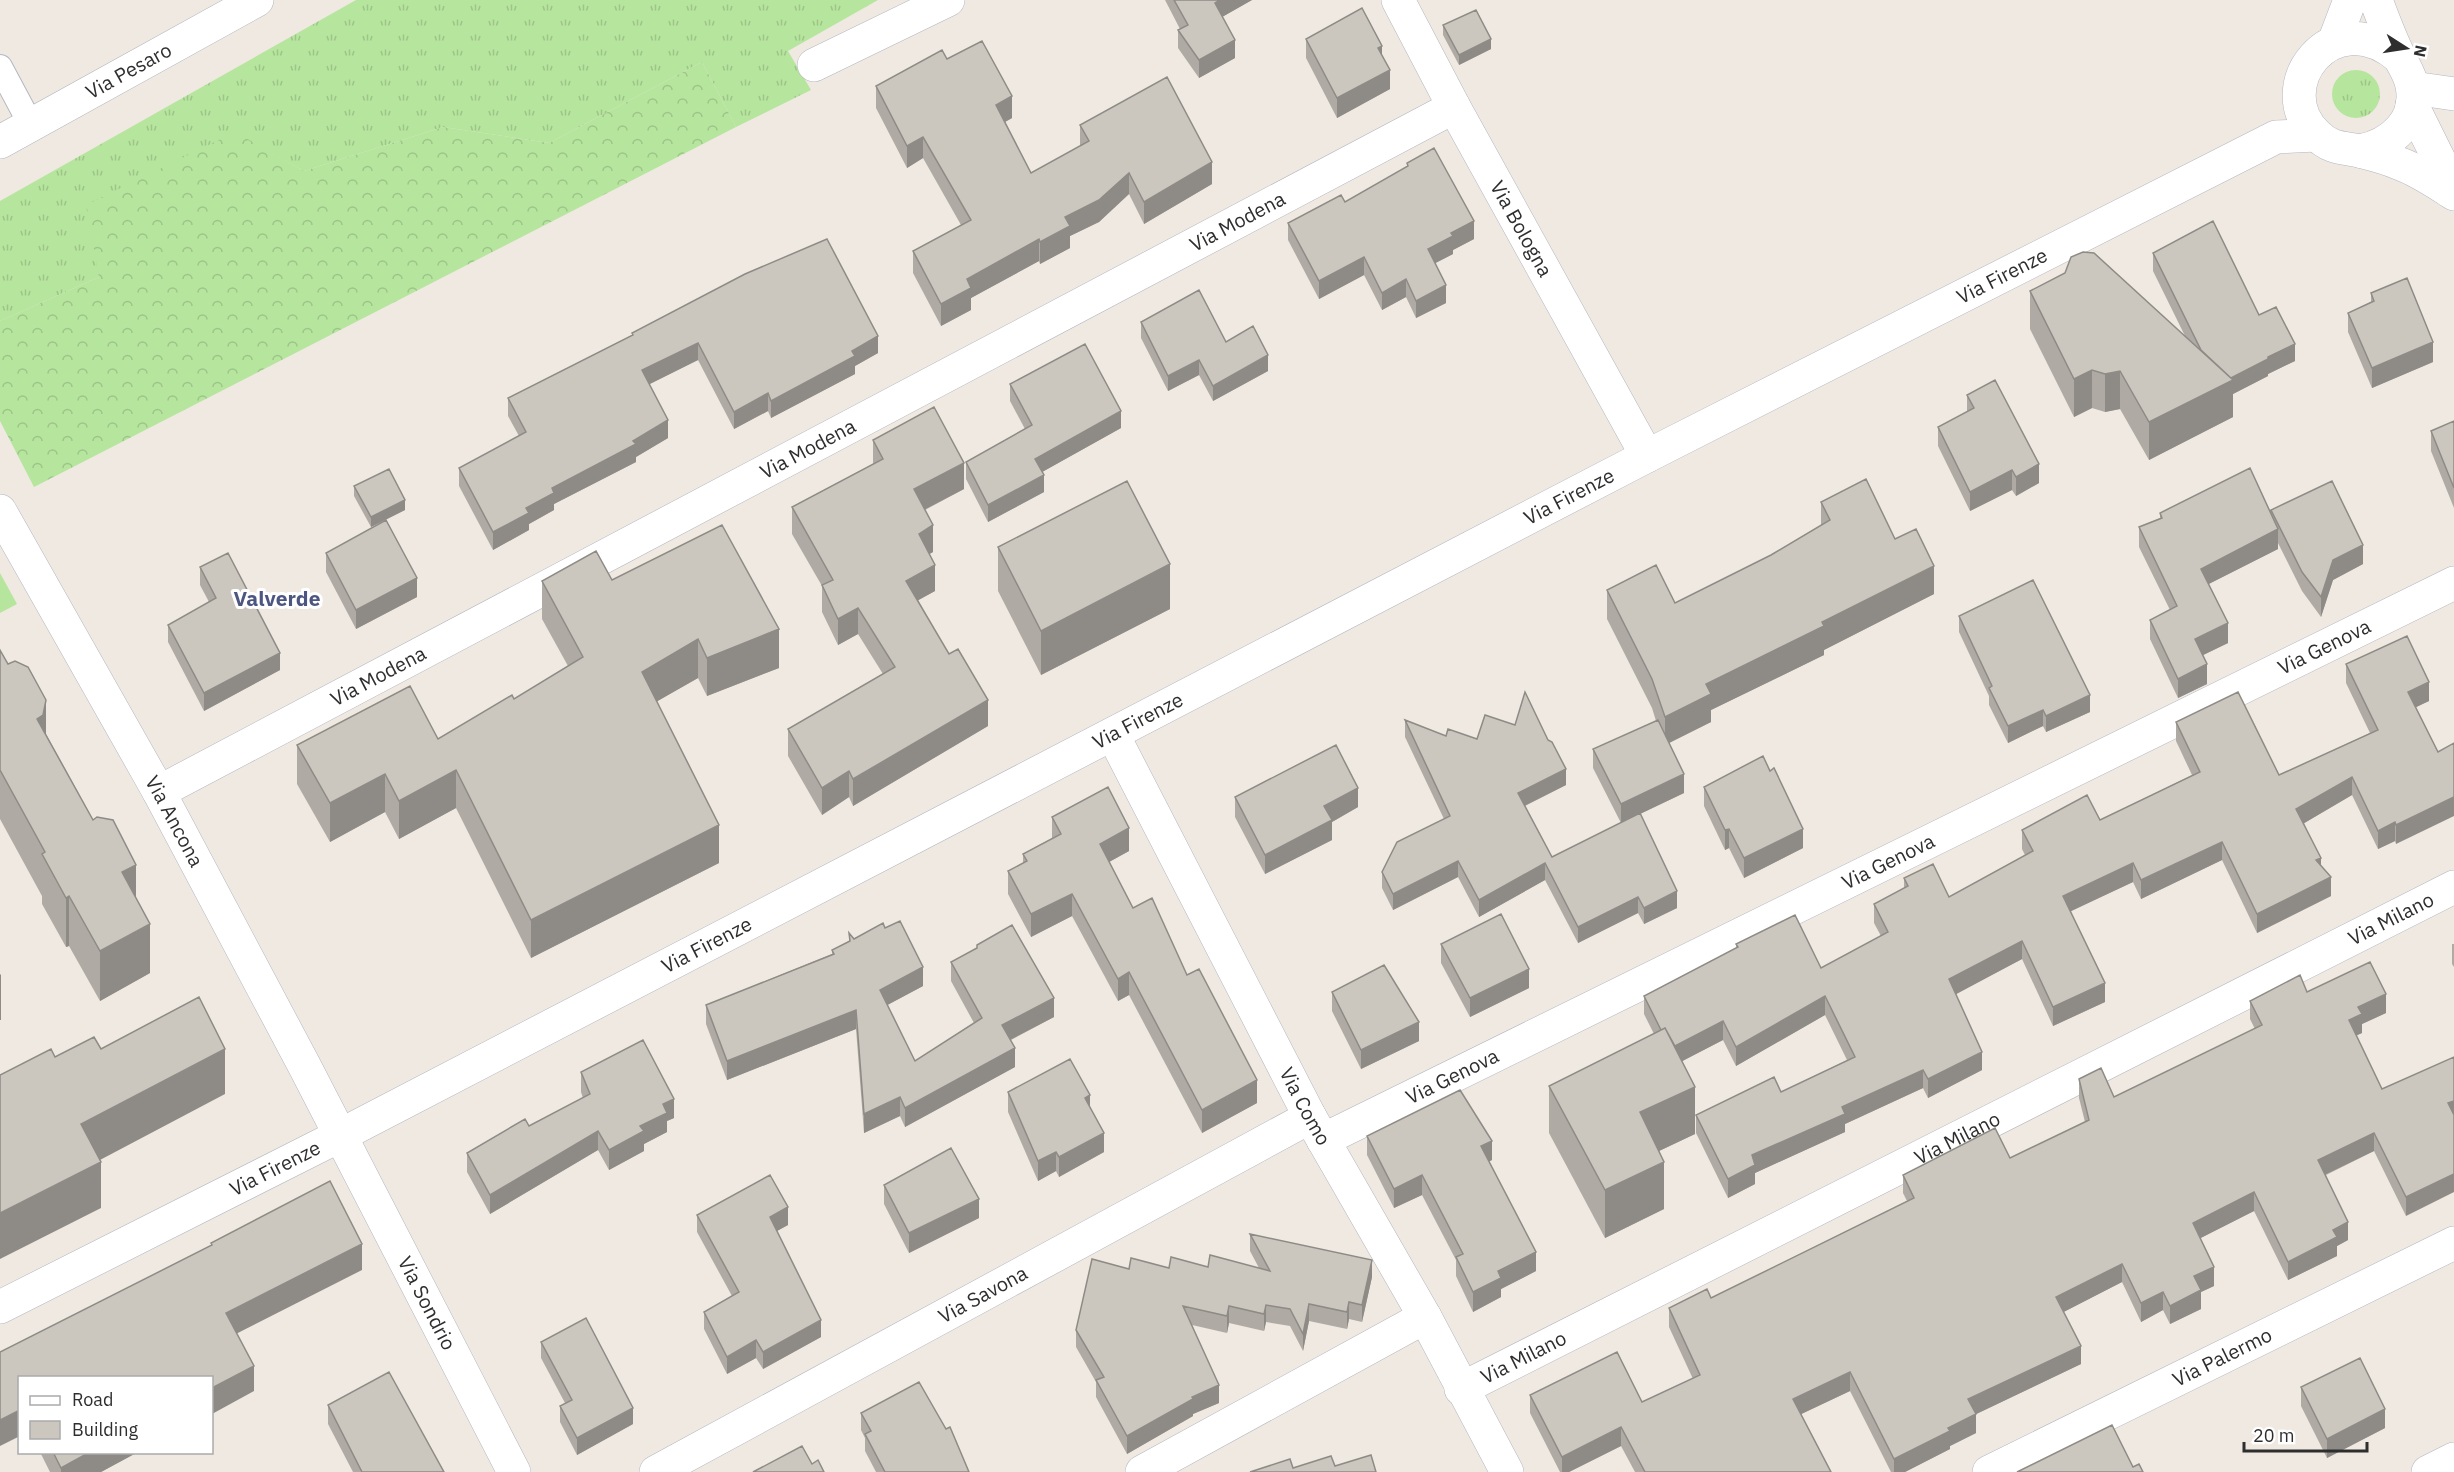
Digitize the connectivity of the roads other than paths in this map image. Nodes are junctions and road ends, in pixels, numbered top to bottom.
1 (257, 0) edge
2 (948, 0) edge
3 (1398, 0) edge
4 (2350, 0) edge
5 (2376, 0) edge
6 (2334, 42) junction
7 (2399, 57) junction
8 (814, 65) dead end
9 (0, 67) edge
10 (2454, 94) edge
11 (2413, 97) junction
12 (2300, 104) junction
13 (1454, 107) junction
14 (31, 125) junction
15 (2316, 135) junction
16 (2276, 137) junction
17 (0, 142) edge
18 (2360, 151) junction
19 (2454, 190) edge
20 (2454, 194) edge
21 (1647, 456) junction
22 (0, 511) edge
23 (2454, 583) edge
24 (1113, 735) junction
25 (159, 792) junction
26 (2454, 887) edge
27 (1317, 1129) junction
28 (339, 1136) junction
29 (2454, 1243) edge
30 (0, 1307) edge
31 (1425, 1317) junction
32 (1461, 1389) junction
33 (2454, 1459) edge
34 (514, 1472) edge
35 (656, 1472) edge
36 (1142, 1472) edge
37 (1507, 1472) edge
38 (1989, 1472) edge
39 (2428, 1472) edge

1 - 14 street, Via Pesaro
2 - 8 street
3 - 13 street, Via Bologna
4 - 6 street
5 - 7 street
6 - 7 street
6 - 12 street
7 - 11 street
9 - 14 lane
10 - 11 street
11 - 18 street
11 - 19 street
12 - 15 street
12 - 16 street, Via Firenze
13 - 21 street, Via Bologna
13 - 25 street, Via Modena
14 - 17 street, Via Pesaro
15 - 16 street, Via Firenze
15 - 18 street
16 - 21 street, Via Firenze
18 - 20 street
21 - 24 street, Via Firenze
22 - 25 street, Via Ancona
23 - 27 street, Via Genova
24 - 27 street, Via Como
24 - 28 street, Via Firenze
25 - 28 street, Via Ancona
26 - 32 street, Via Milano
27 - 31 street, Via Como
27 - 35 street, Via Savona
28 - 30 street, Via Firenze
28 - 34 street, Via Sondrio
29 - 38 street, Via Palermo
31 - 32 street, Via Como
31 - 36 street
32 - 37 street, Via Como
33 - 39 street

